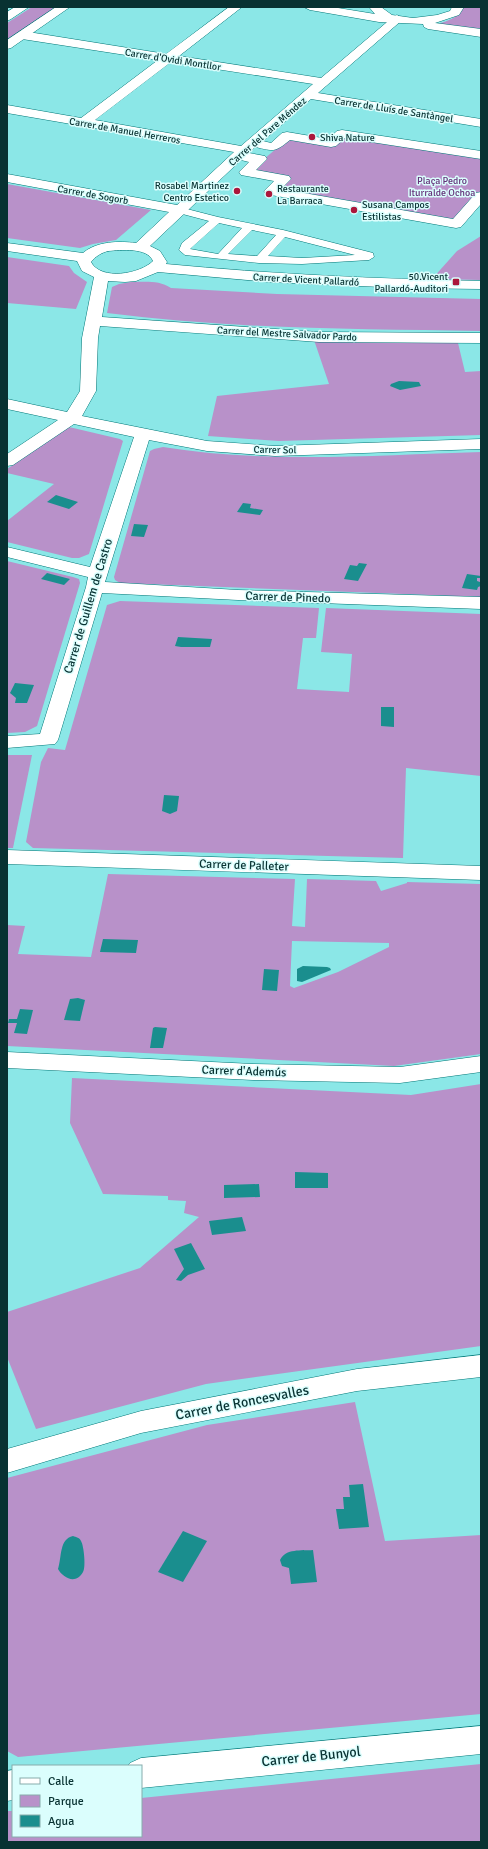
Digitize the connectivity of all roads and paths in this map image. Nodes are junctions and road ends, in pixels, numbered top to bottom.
1 (23, 7) edge
2 (64, 7) edge
3 (236, 7) edge
4 (310, 7) edge
5 (375, 7) edge
6 (458, 7) edge
7 (7, 17) edge
8 (394, 18) junction
9 (417, 21) junction
10 (481, 33) edge
11 (22, 35) junction
12 (7, 45) edge
13 (169, 58) junction
14 (323, 82) junction
15 (308, 95) junction
16 (7, 109) edge
17 (83, 123) junction
18 (481, 123) edge
19 (245, 150) junction
20 (481, 155) edge
21 (7, 178) edge
22 (481, 196) edge
23 (180, 210) junction
24 (217, 220) junction
25 (250, 226) junction
26 (284, 233) junction
27 (319, 241) junction
28 (7, 247) edge
29 (140, 247) junction
30 (220, 257) junction
31 (87, 258) junction
32 (258, 260) junction
33 (302, 261) junction
34 (156, 268) junction
35 (102, 275) junction
36 (481, 285) edge
37 (93, 321) junction
38 (481, 338) edge
39 (7, 404) edge
40 (72, 418) junction
41 (143, 434) junction
42 (481, 444) edge
43 (7, 461) edge
44 (7, 552) edge
45 (96, 580) junction
46 (481, 603) edge
47 (7, 742) edge
48 (7, 857) edge
49 (481, 873) edge
50 (7, 1060) edge
51 (481, 1064) edge
52 (481, 1366) edge
53 (7, 1461) edge
54 (481, 1740) edge
55 (142, 1773) edge

1 - 7 street
2 - 11 street
3 - 13 street
4 - 8 street
5 - 8 street
6 - 9 street
8 - 9 street
8 - 14 street, Carrer del Pare Méndez
9 - 10 street
11 - 12 street
11 - 13 street, Carrer d'Ovidi Montllor
13 - 14 street, Carrer d'Ovidi Montllor
13 - 17 street
14 - 15 street, Carrer del Pare Méndez
15 - 18 street, Carrer de Lluís de Santàngel
15 - 19 street, Carrer del Pare Méndez
16 - 17 street, Carrer de Manuel Herreros
17 - 19 street, Carrer de Manuel Herreros
19 - 20 street
19 - 22 street
19 - 23 street, Carrer del Pare Méndez
21 - 23 street, Carrer de Sogorb
23 - 24 lane
23 - 29 street, Carrer del Pare Méndez
24 - 25 lane
24 - 30 lane
25 - 26 lane
25 - 30 lane
26 - 27 lane
26 - 32 lane
27 - 33 lane
27 - 33 lane
28 - 31 street
29 - 31 street
29 - 34 street
30 - 32 lane
31 - 35 street
32 - 33 lane
34 - 35 street
34 - 36 street, Carrer de Vicent Pallardó
35 - 37 street
37 - 38 street, Carrer del Mestre Salvador Pardo
37 - 40 street
39 - 40 street, Carrer Sol
40 - 41 street, Carrer Sol
40 - 43 street
41 - 42 street, Carrer Sol
41 - 45 street, Carrer de Guillem de Castro
44 - 45 street, Carrer de Pinedo
45 - 46 street, Carrer de Pinedo
45 - 47 street, Carrer de Guillem de Castro
48 - 49 street, Carrer de Palleter
50 - 51 street, Carrer d'Ademús
52 - 53 street, Carrer de Roncesvalles
54 - 55 street, Carrer de Bunyol

